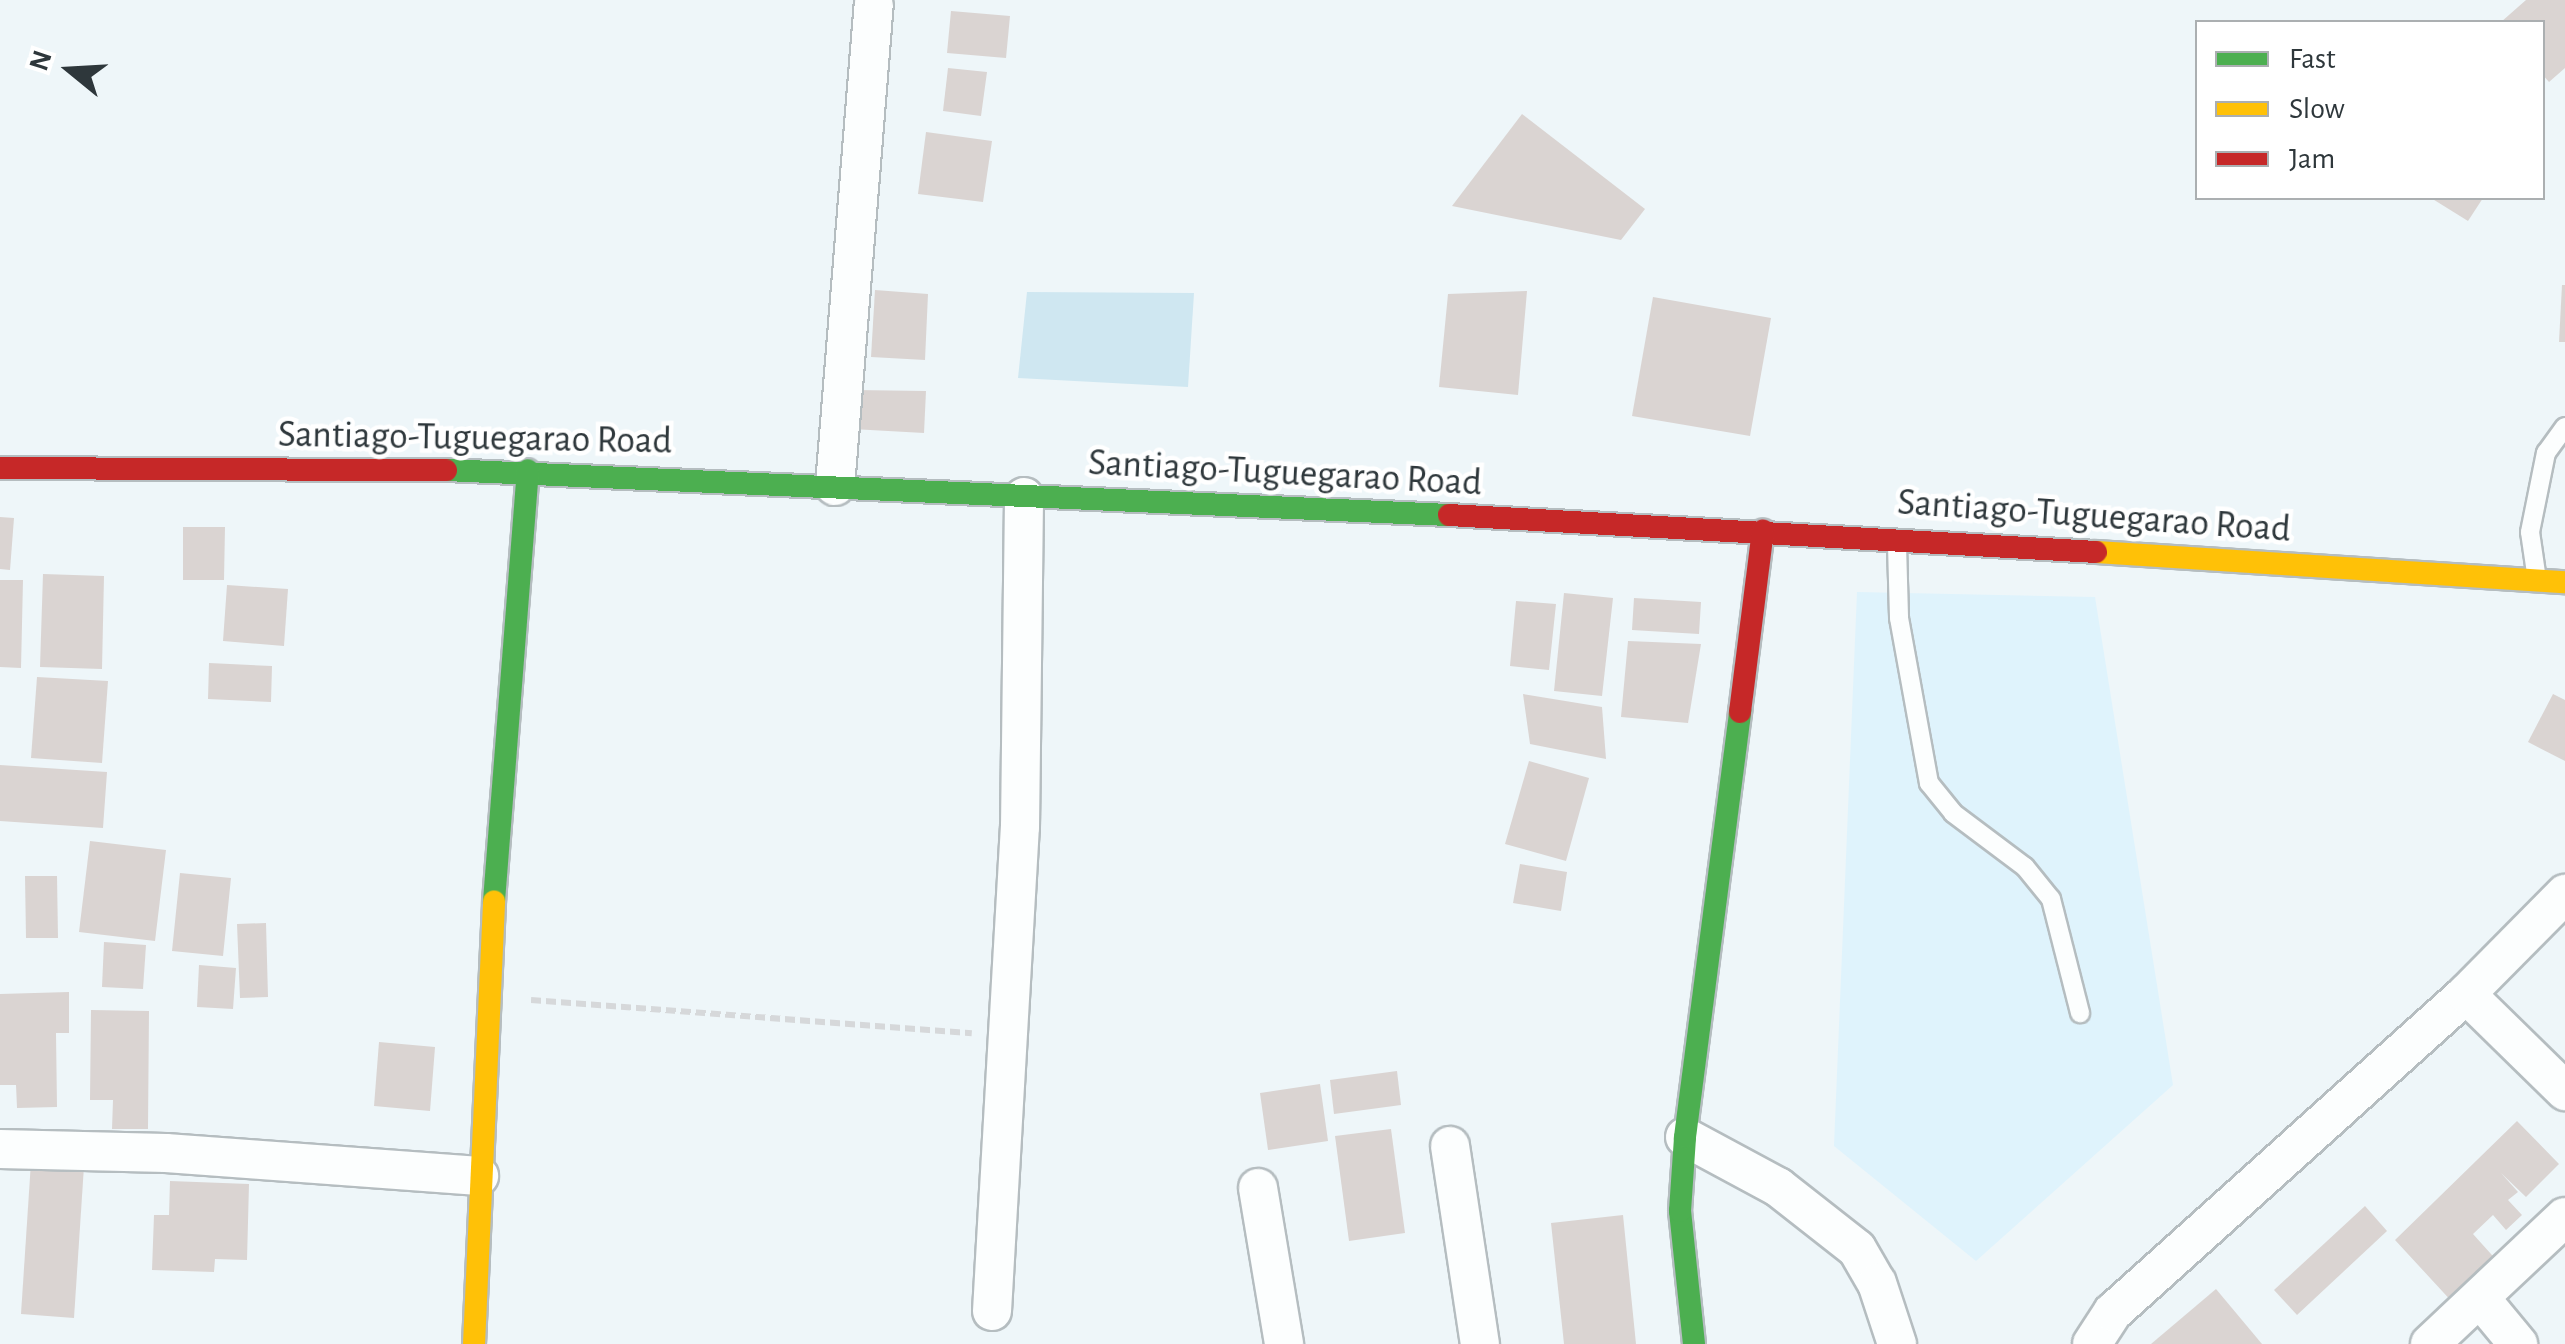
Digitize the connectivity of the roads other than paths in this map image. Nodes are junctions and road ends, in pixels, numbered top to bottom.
1 (874, 4) dead end
2 (2565, 427) edge
3 (0, 468) edge
4 (528, 470) junction
5 (835, 486) junction
6 (1024, 497) junction
7 (1763, 530) junction
8 (1896, 540) junction
9 (2537, 580) junction
10 (2565, 582) edge
11 (2565, 894) edge
12 (2466, 994) junction
13 (2080, 1013) dead end
14 (2565, 1092) edge
15 (1685, 1136) junction
16 (1450, 1146) dead end
17 (0, 1148) edge
18 (480, 1176) junction
19 (1258, 1188) dead end
20 (2565, 1217) edge
21 (2480, 1298) junction
22 (992, 1311) dead end
23 (474, 1344) edge
24 (1284, 1344) edge
25 (1480, 1344) edge
26 (1694, 1344) edge
27 (1897, 1344) edge
28 (2092, 1344) edge
29 (2430, 1344) edge
30 (2518, 1344) edge

1 - 5 street
2 - 9 lane
3 - 4 main road, Santiago-Tuguegarao Road
4 - 5 main road, Santiago-Tuguegarao Road
4 - 18 main road
5 - 6 main road, Santiago-Tuguegarao Road
6 - 7 main road, Santiago-Tuguegarao Road
6 - 22 street
7 - 8 main road, Santiago-Tuguegarao Road
7 - 15 main road
8 - 9 main road, Santiago-Tuguegarao Road
8 - 13 lane
9 - 10 main road, Santiago-Tuguegarao Road
11 - 12 street
12 - 14 street
12 - 28 street
15 - 26 main road
15 - 27 street
16 - 25 street
17 - 18 street
18 - 23 main road
19 - 24 street
20 - 21 street
21 - 29 street
21 - 30 street

